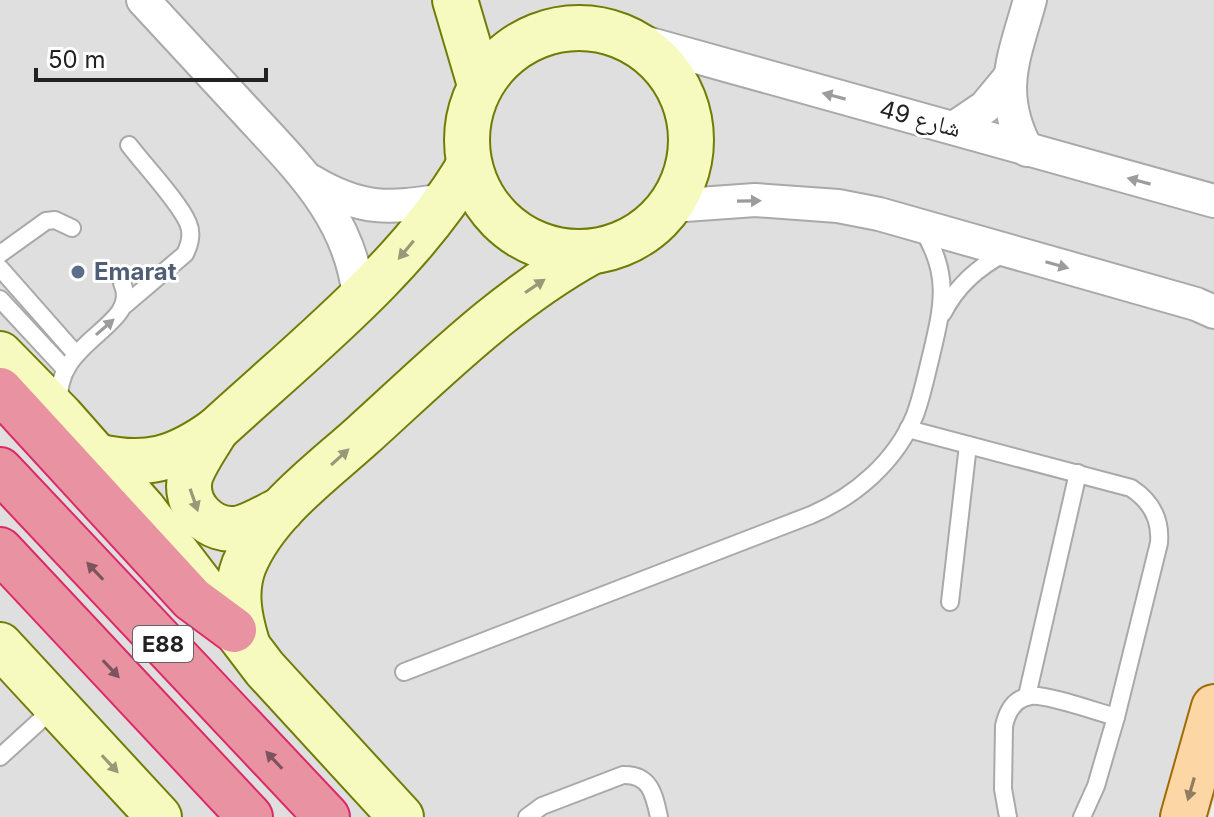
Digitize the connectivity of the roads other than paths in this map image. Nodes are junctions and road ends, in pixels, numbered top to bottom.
1 (143, 0) edge
2 (455, 0) edge
3 (559, 0) edge
4 (1030, 0) edge
5 (615, 33) junction
6 (1009, 78) junction
7 (480, 85) junction
8 (954, 128) junction
9 (129, 145) dead end
10 (1027, 150) junction
11 (308, 179) junction
12 (458, 182) junction
13 (1214, 201) edge
14 (671, 206) junction
15 (920, 226) junction
16 (72, 228) dead end
17 (1008, 251) junction
18 (591, 252) junction
19 (0, 254) edge
20 (0, 268) edge
21 (122, 283) dead end
22 (359, 298) junction
23 (0, 299) edge
24 (125, 305) junction
25 (1214, 312) edge
26 (939, 322) junction
27 (75, 353) junction
28 (0, 354) edge
29 (65, 369) junction
30 (0, 390) edge
31 (61, 416) junction
32 (908, 429) junction
33 (216, 430) junction
34 (968, 445) junction
35 (97, 456) junction
36 (0, 470) edge
37 (1078, 473) junction
38 (282, 509) junction
39 (0, 550) edge
40 (950, 602) dead end
41 (241, 639) junction
42 (0, 645) edge
43 (404, 672) dead end
44 (1027, 696) junction
45 (57, 706) junction
46 (1214, 707) edge
47 (1116, 717) junction
48 (0, 757) edge
49 (159, 817) edge
50 (250, 817) edge
51 (327, 817) edge
52 (401, 817) edge
53 (527, 817) edge
54 (659, 817) edge
55 (1008, 817) edge
56 (1082, 817) edge
57 (1183, 817) edge

1 - 11 street
2 - 7 street
3 - 5 street
4 - 6 street
5 - 7 street
8 -> 5 street, شارع 49
5 - 14 street
6 - 8 street
6 - 10 street
7 - 12 street
8 - 10 street, شارع 49
9 - 24 lane
13 -> 10 street, شارع 49
11 - 12 street
11 - 22 street
12 - 18 street
12 -> 22 street
14 -> 15 street
14 - 18 street
15 - 17 street
15 - 26 lane
16 - 19 lane
17 -> 25 street
17 - 26 lane
38 -> 18 street
20 - 27 lane
21 - 24 lane
22 - 33 street
23 - 29 lane
27 -> 24 lane
26 - 32 lane
27 - 29 lane
28 - 31 street
29 - 31 lane
30 - 41 highway
31 - 35 street
32 - 34 lane
32 - 43 lane
33 - 35 street
33 -> 38 street
34 - 37 lane
34 - 40 lane
35 - 41 street
51 -> 36 highway, E88
37 - 44 lane
37 - 47 lane
38 - 41 street
39 -> 50 highway, E88
41 - 52 street
42 - 45 street
44 - 47 lane
44 - 55 lane
45 - 48 lane
45 -> 49 street
46 -> 57 main road
47 - 56 lane
53 - 54 lane

